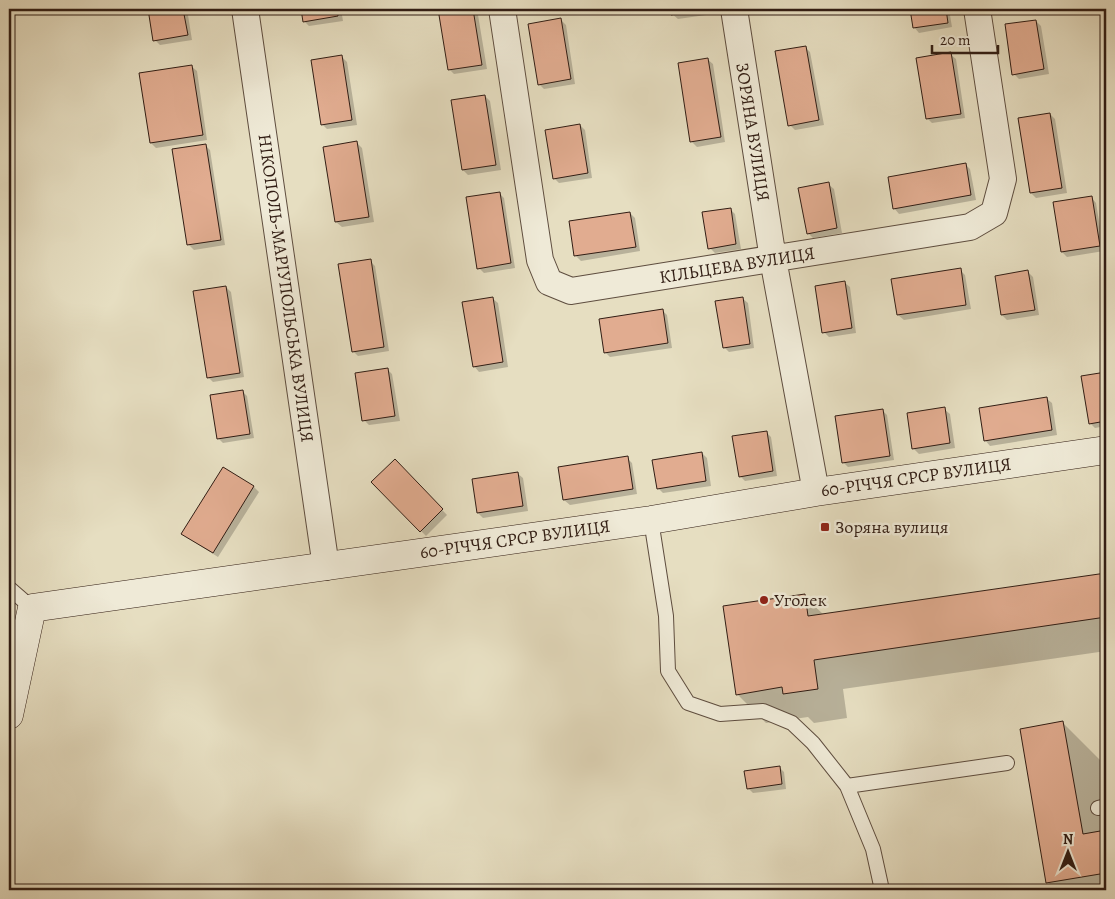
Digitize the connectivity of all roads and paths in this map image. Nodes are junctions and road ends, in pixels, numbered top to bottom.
1 (245, 9) edge
2 (502, 9) edge
3 (734, 9) edge
4 (977, 9) edge
5 (773, 259) junction
6 (1106, 450) edge
7 (816, 492) junction
8 (651, 520) junction
9 (326, 567) junction
10 (9, 588) edge
11 (32, 608) junction
12 (9, 715) edge
13 (1007, 763) dead end
14 (847, 786) junction
15 (882, 890) edge

1 - 9 street, НІКОПОЛЬ-МАРІУПОЛЬСЬКА ВУЛИЦЯ
2 - 5 street, КІЛЬЦЕВА ВУЛИЦЯ
3 - 5 street, ЗОРЯНА ВУЛИЦЯ
4 - 5 street, КІЛЬЦЕВА ВУЛИЦЯ
5 - 7 street, ЗОРЯНА ВУЛИЦЯ
6 - 7 street, 60-РІЧЧЯ СРСР ВУЛИЦЯ
7 - 8 street, 60-РІЧЧЯ СРСР ВУЛИЦЯ
8 - 9 street, 60-РІЧЧЯ СРСР ВУЛИЦЯ
8 - 14 lane
9 - 11 street, 60-РІЧЧЯ СРСР ВУЛИЦЯ
10 - 11 lane
11 - 12 street
13 - 14 lane
14 - 15 lane

